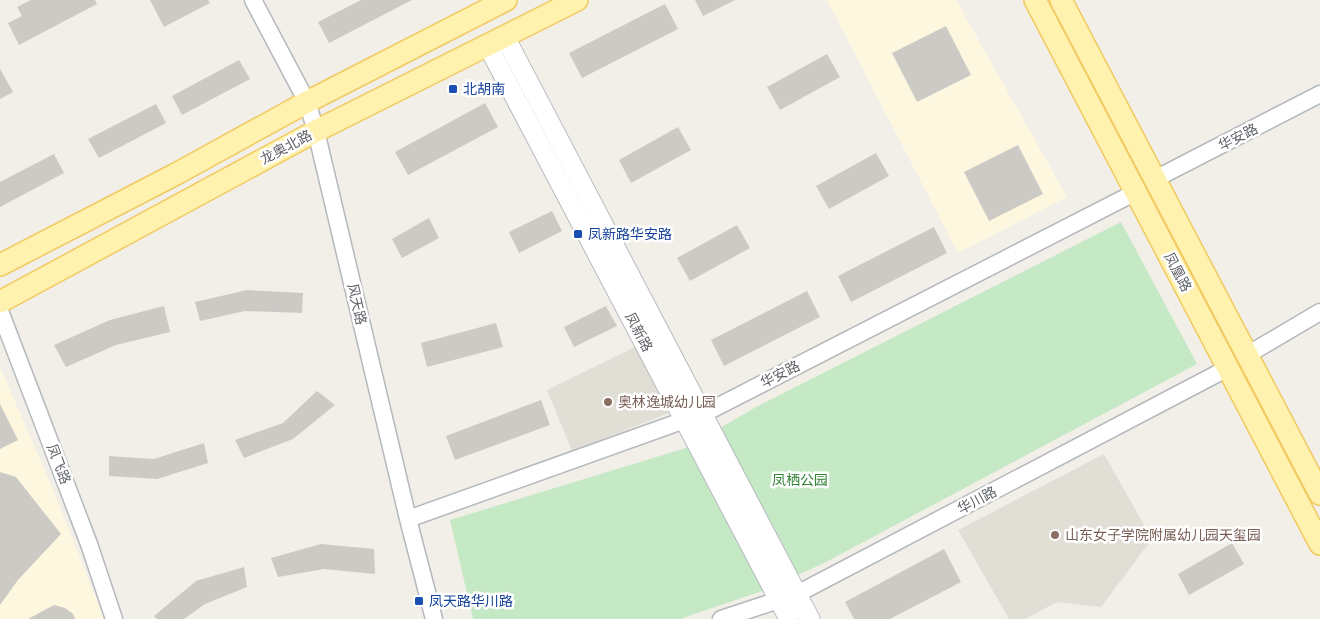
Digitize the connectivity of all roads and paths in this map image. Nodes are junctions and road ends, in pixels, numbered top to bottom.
1 (253, 0) edge
2 (577, 0) edge
3 (1035, 0) edge
4 (1061, 0) edge
5 (500, 1) edge
6 (496, 42) junction
7 (1320, 94) edge
8 (306, 102) junction
9 (316, 131) junction
10 (1155, 179) junction
11 (1136, 192) junction
12 (1, 263) edge
13 (0, 302) edge
14 (0, 311) edge
15 (1320, 312) edge
16 (1247, 355) junction
17 (1228, 368) junction
18 (702, 413) junction
19 (684, 420) junction
20 (1320, 494) edge
21 (408, 519) junction
22 (1320, 544) edge
23 (797, 594) junction
24 (779, 600) junction
25 (114, 619) edge
26 (434, 619) edge
27 (721, 619) edge
28 (789, 619) edge
29 (810, 619) edge

1 - 8 street, 风天路
2 - 6 main road, 龙奥北路
3 - 11 main road, 凤凰路
4 - 10 main road, 凤凰路
5 - 8 main road, 龙奥北路
6 - 9 main road, 龙奥北路
6 - 18 main road
6 - 19 main road, 凤新路
7 - 10 street, 华安路
8 - 9 street, 风天路
8 - 12 main road, 龙奥北路
9 - 13 main road, 龙奥北路
9 - 21 street, 风天路
10 - 16 main road, 凤凰路
11 - 17 main road, 凤凰路
11 - 18 street, 华安路
14 - 25 street, 凤飞路
15 - 16 street
16 - 20 main road, 凤凰路
17 - 22 main road, 凤凰路
17 - 23 street, 华川路
18 - 19 street, 华安路
18 - 23 main road
19 - 21 street, 华安路
19 - 24 main road, 凤新路
21 - 26 street, 风天路
23 - 24 street, 华川路
23 - 29 main road
24 - 27 street, 华川路
24 - 28 main road, 凤新路

